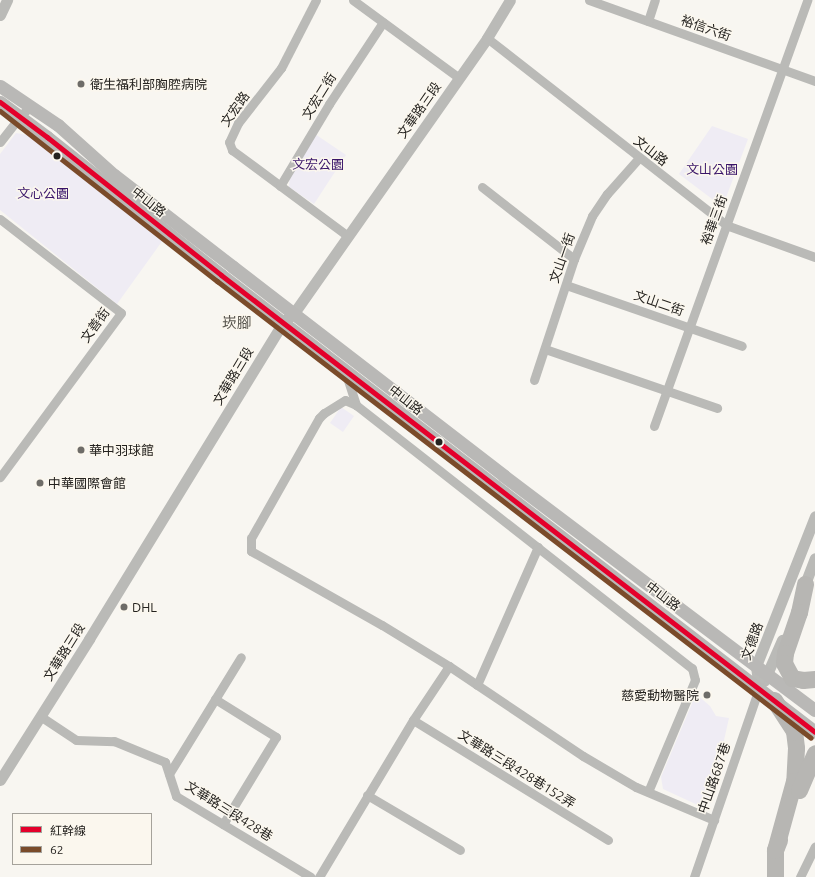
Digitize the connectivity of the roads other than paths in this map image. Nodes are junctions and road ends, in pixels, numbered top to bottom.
1 (7, 0) edge
2 (316, 0) edge
3 (352, 0) edge
4 (510, 0) edge
5 (589, 0) edge
6 (655, 0) edge
7 (807, 0) edge
8 (0, 15) edge
9 (648, 21) junction
10 (384, 22) junction
11 (486, 38) junction
12 (781, 69) junction
13 (459, 78) junction
14 (815, 81) edge
15 (0, 86) edge
16 (0, 102) edge
17 (31, 106) junction
18 (20, 116) junction
19 (0, 142) edge
20 (639, 158) junction
21 (280, 186) junction
22 (482, 187) dead end
23 (0, 218) edge
24 (726, 225) junction
25 (348, 236) junction
26 (815, 257) edge
27 (574, 259) junction
28 (566, 285) junction
29 (294, 314) junction
30 (283, 322) junction
31 (689, 327) junction
32 (742, 346) dead end
33 (545, 349) junction
34 (344, 368) junction
35 (534, 380) dead end
36 (666, 391) junction
37 (356, 405) junction
38 (717, 408) dead end
39 (654, 426) dead end
40 (0, 477) edge
41 (815, 516) edge
42 (538, 548) junction
43 (815, 558) edge
44 (805, 584) junction
45 (242, 657) dead end
46 (449, 666) junction
47 (756, 666) junction
48 (768, 674) junction
49 (815, 679) edge
50 (477, 685) junction
51 (815, 686) edge
52 (759, 688) junction
53 (780, 694) junction
54 (215, 700) junction
55 (815, 710) edge
56 (40, 716) junction
57 (413, 720) junction
58 (815, 732) edge
59 (815, 753) edge
60 (169, 774) junction
61 (0, 780) edge
62 (648, 792) junction
63 (367, 795) junction
64 (714, 820) junction
65 (223, 824) junction
66 (608, 840) dead end
67 (815, 846) edge
68 (460, 850) dead end
69 (775, 850) junction
70 (311, 877) edge
71 (318, 877) edge
72 (694, 877) edge
73 (775, 877) edge
74 (800, 877) edge

1 - 8 street
2 - 21 street, 文宏路
3 - 10 street
4 - 11 street, 文華路三段
5 - 9 street, 裕信六街
6 - 9 street
7 - 12 street, 裕華三街
9 - 12 street, 裕信六街
10 - 13 street
10 - 21 street, 文宏二街
11 - 13 street, 文華路三段
11 - 20 street, 文山路
12 - 14 street, 裕信六街
12 - 24 street, 裕華三街
13 - 25 street, 文華路三段
15 - 17 main road, 中山路
16 - 18 main road, 中山路
17 - 18 street
17 - 29 main road, 中山路
18 - 19 street
18 - 30 main road, 中山路
20 - 24 street, 文山路
20 - 27 street, 文山一街
21 - 25 street, 文宏路
22 - 27 street
23 - 40 street, 文善街
24 - 26 street, 文山路
24 - 31 street, 裕華三街
25 - 29 street, 文華路三段
27 - 28 street, 文山一街
28 - 31 street, 文山二街
28 - 33 street, 文山一街
29 - 30 street, 文華路三段
29 - 47 main road, 中山路
30 - 34 main road, 中山路
30 - 56 street, 文華路三段
31 - 32 street, 文山二街
31 - 36 street, 裕華三街
33 - 35 street, 文山一街
33 - 36 street
34 - 37 street
34 - 52 main road, 中山路
36 - 38 street
36 - 39 street, 裕華三街
37 - 42 street
37 - 46 street
41 - 47 street, 文德路
42 - 50 street
42 - 62 street
43 - 44 street, 文德路
44 - 48 street, 文德路
44 - 49 highway
45 - 54 street
46 - 50 street
46 - 57 street
47 - 48 main road, 中山路
47 - 52 street, 文德路
48 - 52 street, 文德路
48 - 53 main road, 中山路
50 - 62 street
51 - 53 highway
52 - 53 main road, 中山路
52 - 64 street, 中山路687巷
53 - 55 main road, 中山路
53 - 58 main road, 中山路
53 - 69 highway
54 - 60 street
54 - 65 street
56 - 60 street, 文華路三段428巷
56 - 61 street, 文華路三段
57 - 63 street
57 - 66 street, 文華路三段428巷152弄
59 - 69 highway
60 - 65 street, 文華路三段428巷
62 - 64 street
63 - 68 street
63 - 71 street
64 - 72 street, 中山路687巷
65 - 70 street, 文華路三段428巷
67 - 74 street
69 - 73 highway

